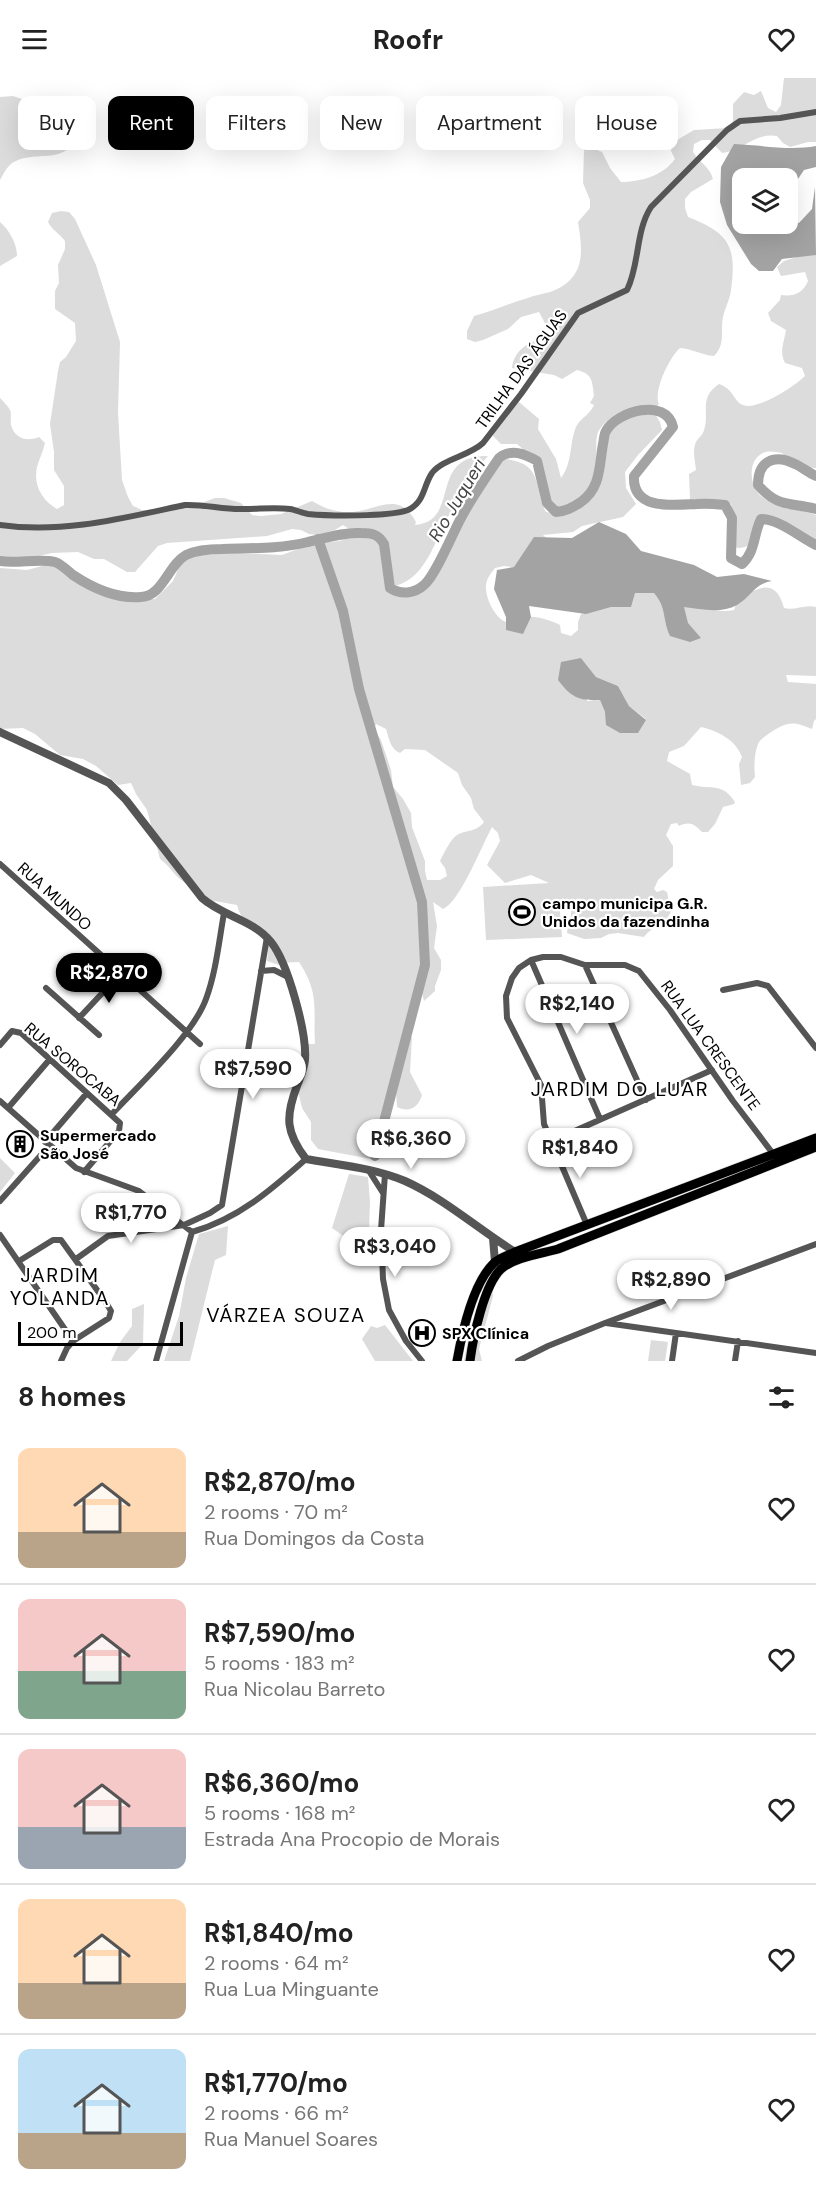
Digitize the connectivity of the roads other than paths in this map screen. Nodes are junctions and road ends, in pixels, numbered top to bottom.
1 (816, 112) edge
2 (0, 525) edge
3 (0, 732) edge
4 (0, 864) edge
5 (224, 913) junction
6 (267, 937) junction
7 (531, 960) junction
8 (585, 965) junction
9 (261, 971) junction
10 (121, 973) junction
11 (288, 977) junction
12 (46, 988) dead end
13 (723, 990) dead end
14 (79, 1018) junction
15 (187, 1032) junction
16 (99, 1035) dead end
17 (200, 1044) dead end
18 (0, 1045) edge
19 (816, 1048) edge
20 (50, 1059) junction
21 (712, 1070) junction
22 (87, 1093) junction
23 (646, 1100) junction
24 (0, 1101) edge
25 (8, 1108) junction
26 (112, 1114) junction
27 (600, 1119) junction
28 (816, 1138) edge
29 (552, 1141) junction
30 (47, 1144) junction
31 (816, 1147) edge
32 (775, 1155) junction
33 (306, 1159) junction
34 (369, 1171) junction
35 (84, 1172) junction
36 (385, 1174) junction
37 (383, 1194) junction
38 (0, 1201) edge
39 (184, 1225) junction
40 (587, 1225) junction
41 (192, 1232) junction
42 (0, 1235) edge
43 (493, 1238) junction
44 (816, 1244) edge
45 (515, 1252) junction
46 (76, 1259) junction
47 (19, 1261) junction
48 (495, 1262) junction
49 (605, 1323) junction
50 (676, 1333) junction
51 (73, 1341) junction
52 (738, 1341) junction
53 (816, 1353) edge
54 (61, 1361) edge
55 (156, 1361) edge
56 (422, 1361) edge
57 (457, 1361) edge
58 (470, 1361) edge
59 (518, 1361) edge
60 (672, 1361) edge
61 (735, 1361) edge

1 - 2 street, TRILHA DAS ÁGUAS
3 - 5 street
4 - 10 street, RUA MUNDO
5 - 6 street
5 - 15 street
6 - 9 street
6 - 11 street
7 - 8 street, RUA LUA CRESCENTE
7 - 27 street
7 - 29 street
8 - 21 street, RUA LUA CRESCENTE
8 - 23 street
9 - 11 street
9 - 39 street
10 - 14 street
10 - 15 street, RUA MUNDO
11 - 33 street
12 - 14 street
13 - 19 street
14 - 16 street
15 - 17 street, RUA MUNDO
15 - 26 street
18 - 20 street, RUA SOROCABA
20 - 22 street, RUA SOROCABA
20 - 25 street
21 - 23 street
21 - 32 street, RUA LUA CRESCENTE
22 - 26 street, RUA SOROCABA
22 - 30 street
23 - 27 street
24 - 25 street
25 - 30 street
26 - 35 street, RUA SOROCABA
27 - 29 street
28 - 32 main road
29 - 40 street
30 - 35 street
30 - 38 street
31 - 58 main road
32 - 40 main road
33 - 34 street
33 - 41 street
34 - 36 street
34 - 37 street
35 - 39 street
36 - 37 street
36 - 43 street
37 - 56 street
39 - 41 street
39 - 46 street
40 - 45 main road
41 - 55 street
42 - 47 street
43 - 45 street
43 - 48 street
44 - 49 street
45 - 48 main road
46 - 47 street
46 - 51 street
47 - 51 street
48 - 57 main road
49 - 50 street
49 - 59 street
50 - 52 street
50 - 60 street
51 - 54 street
52 - 53 street
52 - 61 street

